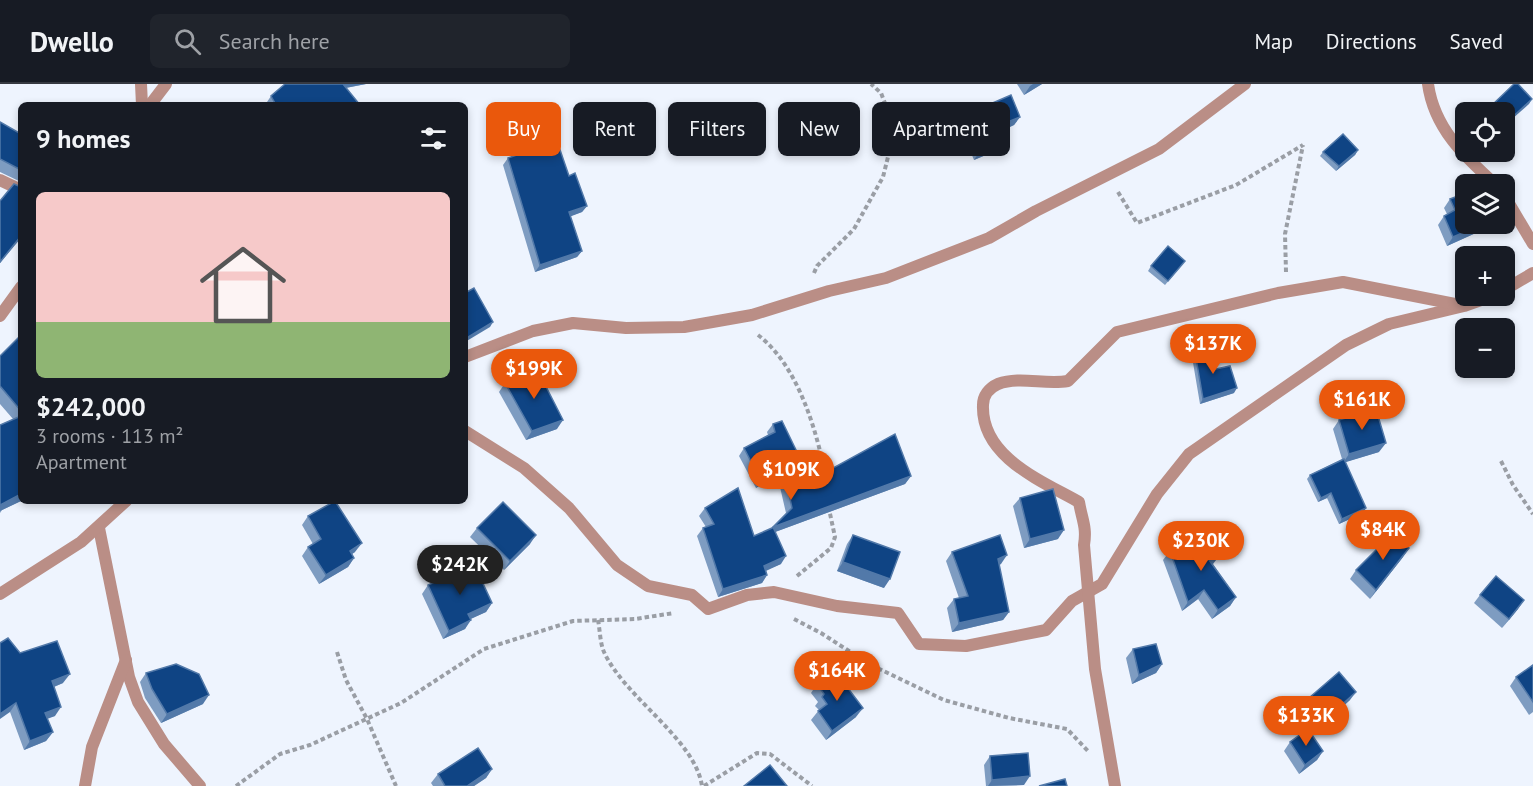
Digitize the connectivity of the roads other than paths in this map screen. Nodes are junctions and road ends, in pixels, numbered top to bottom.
1 (141, 84) edge
2 (166, 84) edge
3 (1245, 84) edge
4 (1428, 84) edge
5 (142, 102) edge
6 (152, 102) edge
7 (1484, 174) edge
8 (0, 180) edge
9 (18, 189) edge
10 (1515, 214) edge
11 (1533, 244) edge
12 (1533, 273) edge
13 (1515, 284) edge
14 (18, 291) edge
15 (1455, 304) edge
16 (1464, 306) edge
17 (0, 316) edge
18 (468, 356) edge
19 (468, 433) edge
20 (123, 504) edge
21 (99, 528) junction
22 (0, 594) edge
23 (1088, 594) junction
24 (126, 660) junction
25 (85, 786) edge
26 (200, 786) edge
27 (1115, 786) edge

1 - 5 street
2 - 6 street
3 - 18 street
4 - 7 street
8 - 9 street
10 - 11 street
12 - 13 street
14 - 17 street
15 - 23 street
16 - 23 street
19 - 23 street
20 - 21 street
21 - 22 street
21 - 24 street
23 - 27 street
24 - 25 street
24 - 26 street

